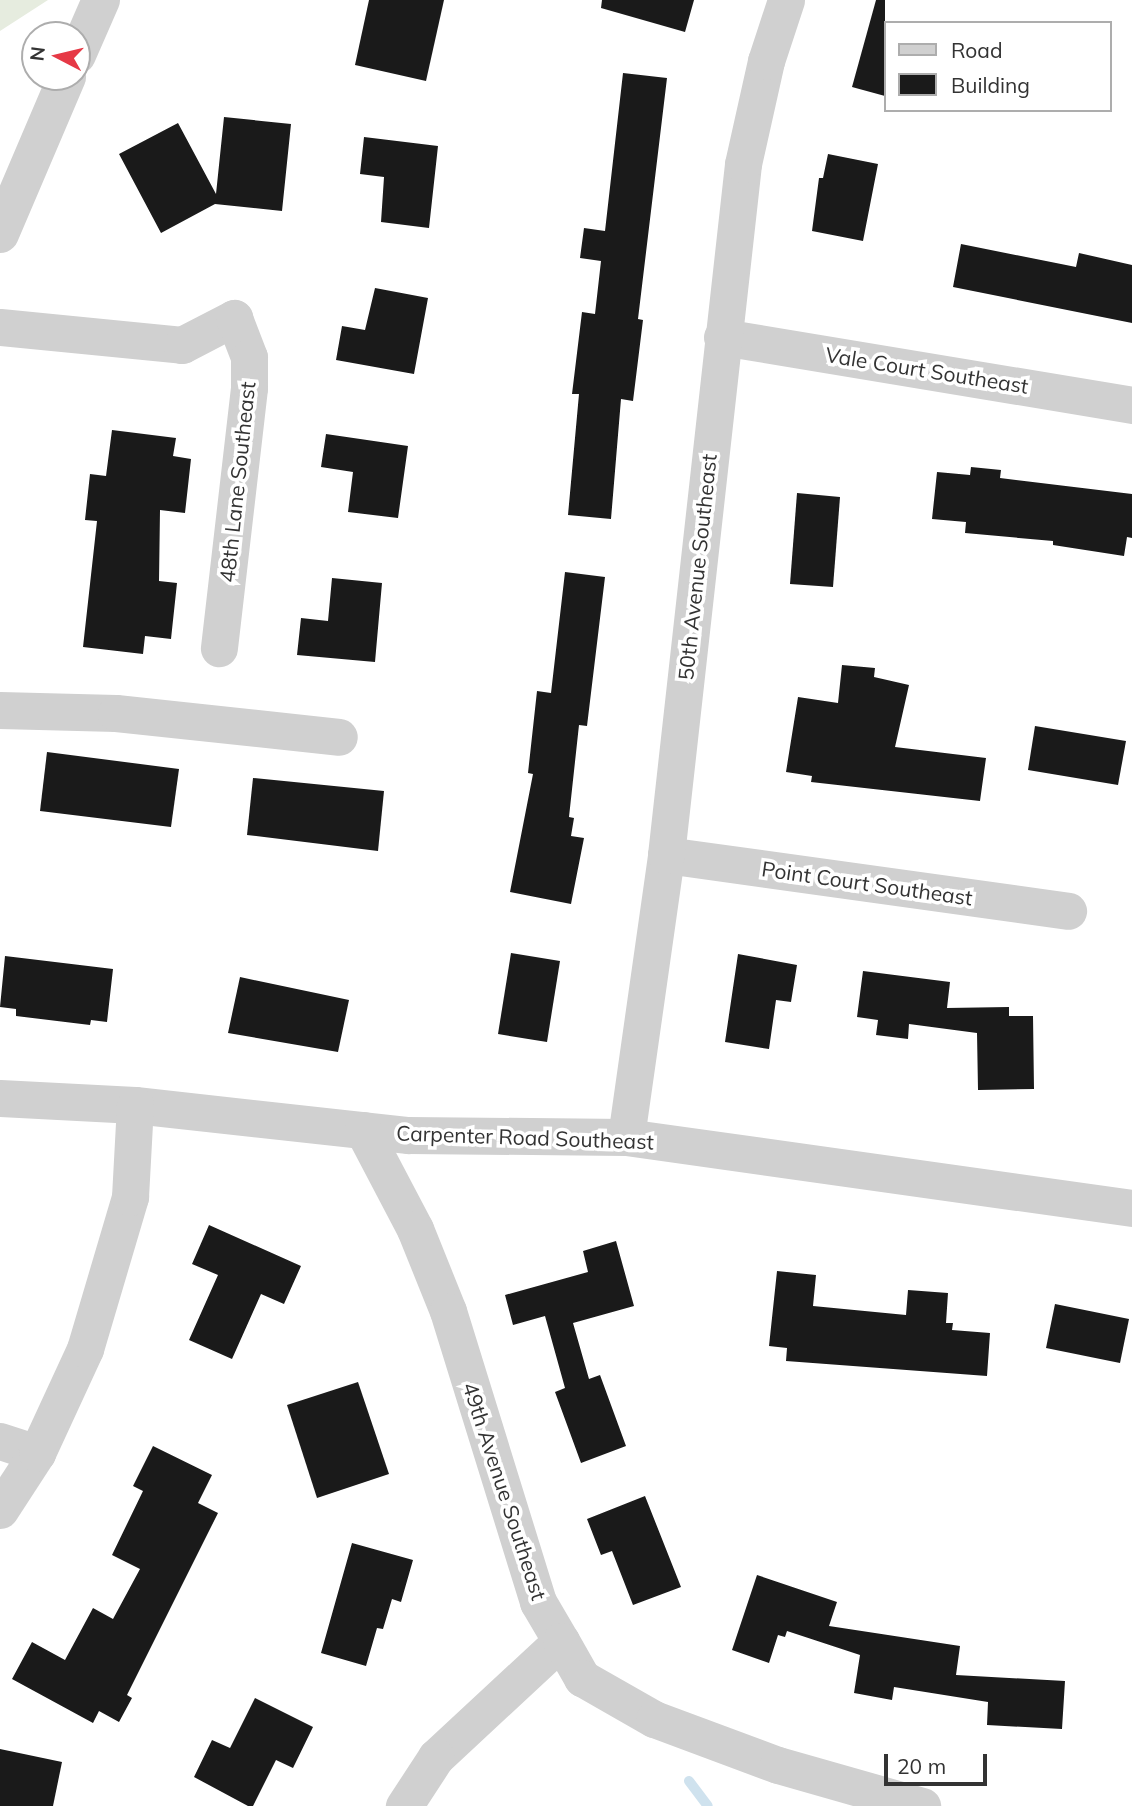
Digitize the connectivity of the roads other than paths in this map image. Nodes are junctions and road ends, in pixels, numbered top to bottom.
1 (101, 0) edge
2 (786, 0) edge
3 (91, 23) edge
4 (61, 91) edge
5 (0, 234) edge
6 (0, 327) edge
7 (722, 337) junction
8 (1132, 405) edge
9 (219, 648) dead end
10 (0, 710) edge
11 (340, 737) dead end
12 (666, 855) junction
13 (1068, 911) dead end
14 (0, 1098) edge
15 (135, 1105) junction
16 (363, 1130) junction
17 (626, 1137) junction
18 (1132, 1209) edge
19 (0, 1441) edge
20 (37, 1453) junction
21 (0, 1510) edge
22 (561, 1641) junction
23 (404, 1806) edge
24 (922, 1806) edge

1 - 3 street
2 - 7 street, 50th Avenue Southeast
4 - 5 street
6 - 9 street, 48th Lane Southeast
7 - 8 street, Vale Court Southeast
7 - 12 street, 50th Avenue Southeast
10 - 11 street
12 - 13 street, Point Court Southeast
12 - 17 street, 50th Avenue Southeast
14 - 15 street, Carpenter Road Southeast
15 - 16 street, Carpenter Road Southeast
15 - 20 street
16 - 17 street, Carpenter Road Southeast
16 - 22 street, 49th Avenue Southeast
17 - 18 street, Carpenter Road Southeast
19 - 20 street
20 - 21 street
22 - 23 street
22 - 24 street, 49th Avenue Southeast

